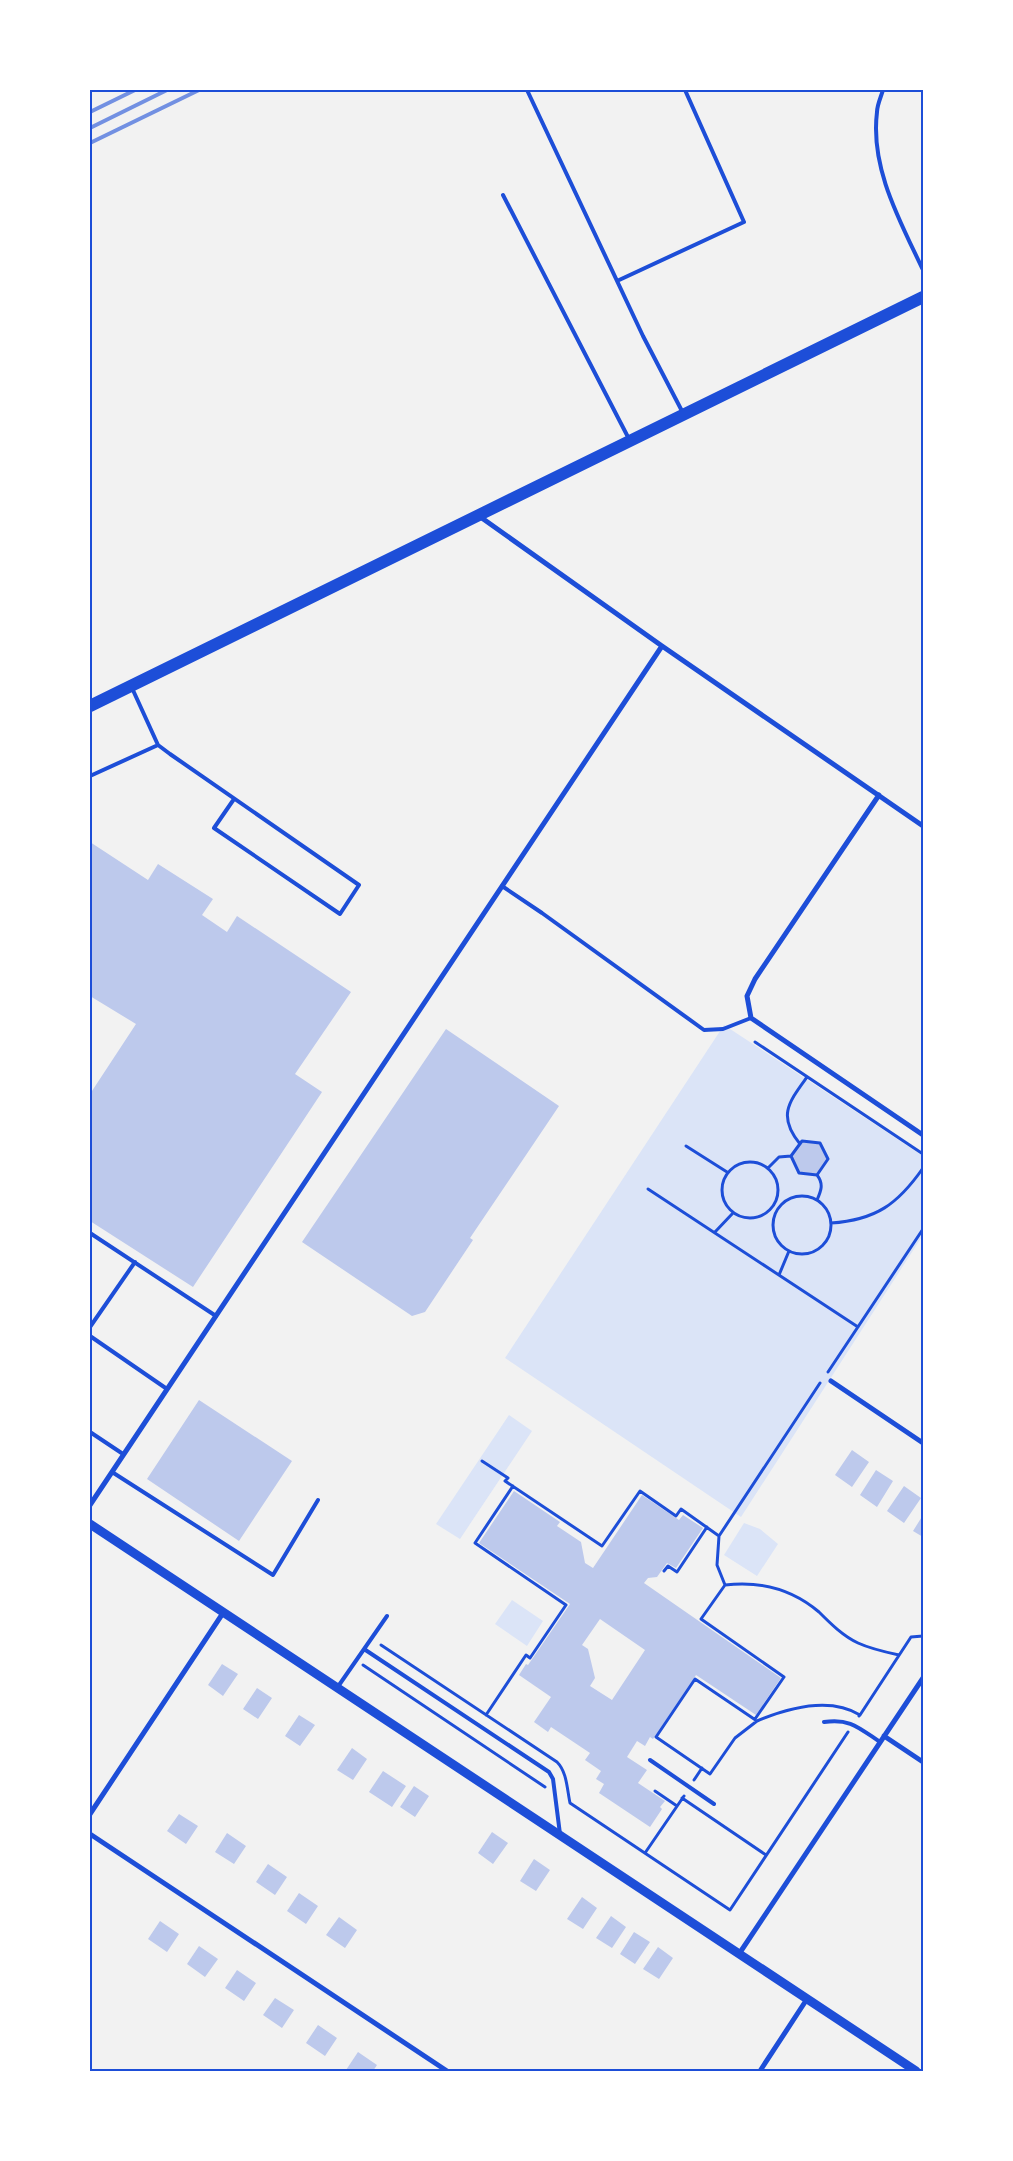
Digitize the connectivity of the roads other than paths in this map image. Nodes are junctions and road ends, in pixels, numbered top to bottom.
1 (527, 90) edge
2 (685, 90) edge
3 (883, 90) edge
4 (503, 195) dead end
5 (923, 270) edge
6 (617, 280) junction
7 (923, 297) edge
8 (684, 415) junction
9 (630, 441) junction
10 (478, 516) junction
11 (662, 646) junction
12 (131, 686) junction
13 (90, 706) edge
14 (158, 745) junction
15 (90, 776) edge
16 (879, 795) junction
17 (234, 799) junction
18 (923, 826) edge
19 (502, 886) junction
20 (751, 1018) junction
21 (923, 1135) edge
22 (90, 1232) edge
23 (135, 1262) junction
24 (216, 1316) junction
25 (90, 1326) edge
26 (90, 1336) edge
27 (831, 1381) dead end
28 (167, 1389) junction
29 (90, 1432) edge
30 (923, 1443) edge
31 (123, 1454) junction
32 (112, 1472) junction
33 (318, 1500) dead end
34 (90, 1505) edge
35 (90, 1524) edge
36 (223, 1613) junction
37 (386, 1616) dead end
38 (364, 1649) junction
39 (923, 1678) edge
40 (337, 1688) junction
41 (824, 1722) dead end
42 (884, 1736) junction
43 (880, 1742) junction
44 (650, 1760) dead end
45 (923, 1762) edge
46 (714, 1804) dead end
47 (90, 1814) edge
48 (90, 1834) edge
49 (560, 1835) junction
50 (739, 1954) junction
51 (807, 2000) junction
52 (447, 2071) edge
53 (760, 2071) edge
54 (916, 2071) edge

1 - 6 lane
2 - 6 lane
3 - 5 lane
4 - 9 lane
6 - 8 lane
7 - 8 main road
8 - 9 main road
9 - 10 main road
10 - 11 street
10 - 12 main road
11 - 16 street
11 - 19 street
12 - 13 main road
12 - 14 lane
14 - 15 lane
14 - 17 lane
16 - 18 street
16 - 20 street
17 - 17 lane
19 - 20 lane
19 - 24 street
20 - 21 street
22 - 23 lane
23 - 24 lane
23 - 25 lane
24 - 28 street
26 - 28 lane
27 - 30 street
28 - 31 street
29 - 31 lane
31 - 32 street
32 - 33 lane
32 - 34 street
35 - 36 street
36 - 40 street
36 - 47 street
37 - 38 lane
38 - 40 lane
38 - 49 lane
39 - 42 street
40 - 49 street
41 - 43 lane
42 - 43 street
42 - 45 street
43 - 50 street
44 - 46 lane
48 - 52 street
49 - 50 street
50 - 51 street
51 - 53 street
51 - 54 street

